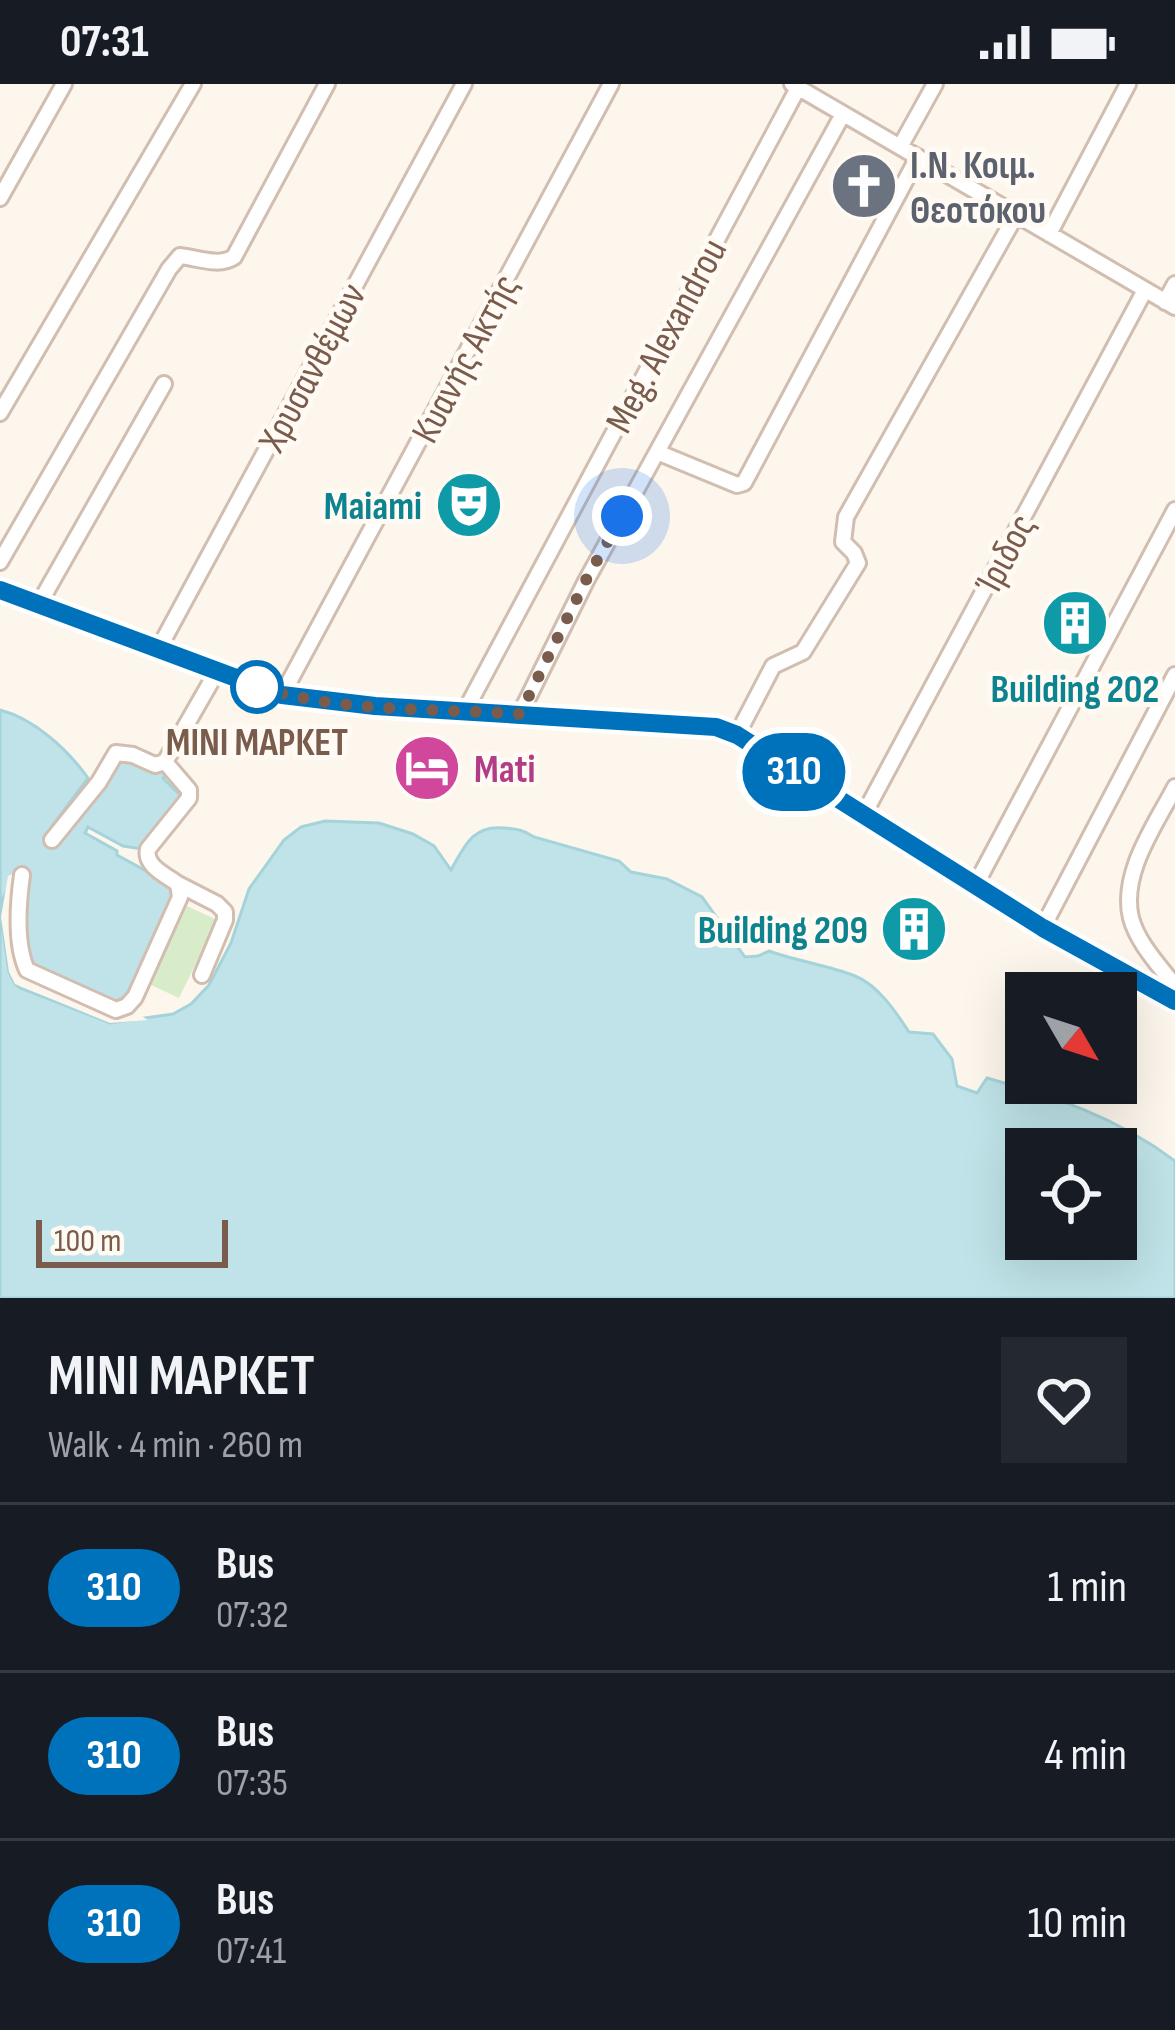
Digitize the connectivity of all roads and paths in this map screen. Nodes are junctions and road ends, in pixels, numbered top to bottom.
1 (64, 84) edge
2 (193, 84) edge
3 (327, 84) edge
4 (464, 84) edge
5 (611, 84) edge
6 (935, 84) edge
7 (1128, 84) edge
8 (795, 86) edge
9 (843, 114) junction
10 (900, 147) junction
11 (918, 157) junction
12 (0, 198) edge
13 (1016, 215) junction
14 (1049, 234) junction
15 (1175, 284) edge
16 (1145, 290) junction
17 (1170, 304) edge
18 (164, 385) dead end
19 (0, 413) edge
20 (657, 452) junction
21 (1175, 510) edge
22 (0, 562) edge
23 (0, 590) edge
24 (39, 604) junction
25 (158, 650) junction
26 (216, 673) junction
27 (1175, 675) edge
28 (282, 695) junction
29 (464, 711) junction
30 (520, 714) junction
31 (737, 735) junction
32 (165, 762) junction
33 (1175, 787) edge
34 (863, 816) junction
35 (52, 840) dead end
36 (22, 875) dead end
37 (178, 884) junction
38 (975, 886) junction
39 (1043, 928) junction
40 (202, 975) dead end
41 (1171, 988) edge

1 - 12 street
2 - 19 street
3 - 22 street
4 - 25 street, Χρυσανθέμων
5 - 28 street, Κυανής Ακτής
6 - 10 street
7 - 14 street
8 - 9 street
8 - 29 street, Meg. Alexandrou
9 - 10 street
9 - 20 street
10 - 11 street
11 - 13 street
11 - 20 street
13 - 14 street
13 - 31 street
14 - 16 street
15 - 17 street
16 - 17 street
16 - 34 street, Ίριδος
18 - 24 street
20 - 30 street
21 - 38 street
23 - 24 street
24 - 25 street
25 - 26 street
26 - 28 street
26 - 32 street
27 - 39 street
28 - 29 street
29 - 30 street
30 - 31 street
31 - 34 street
32 - 35 street
32 - 37 street
33 - 41 street
34 - 38 street
36 - 37 street
37 - 40 street
38 - 39 street
39 - 41 street

